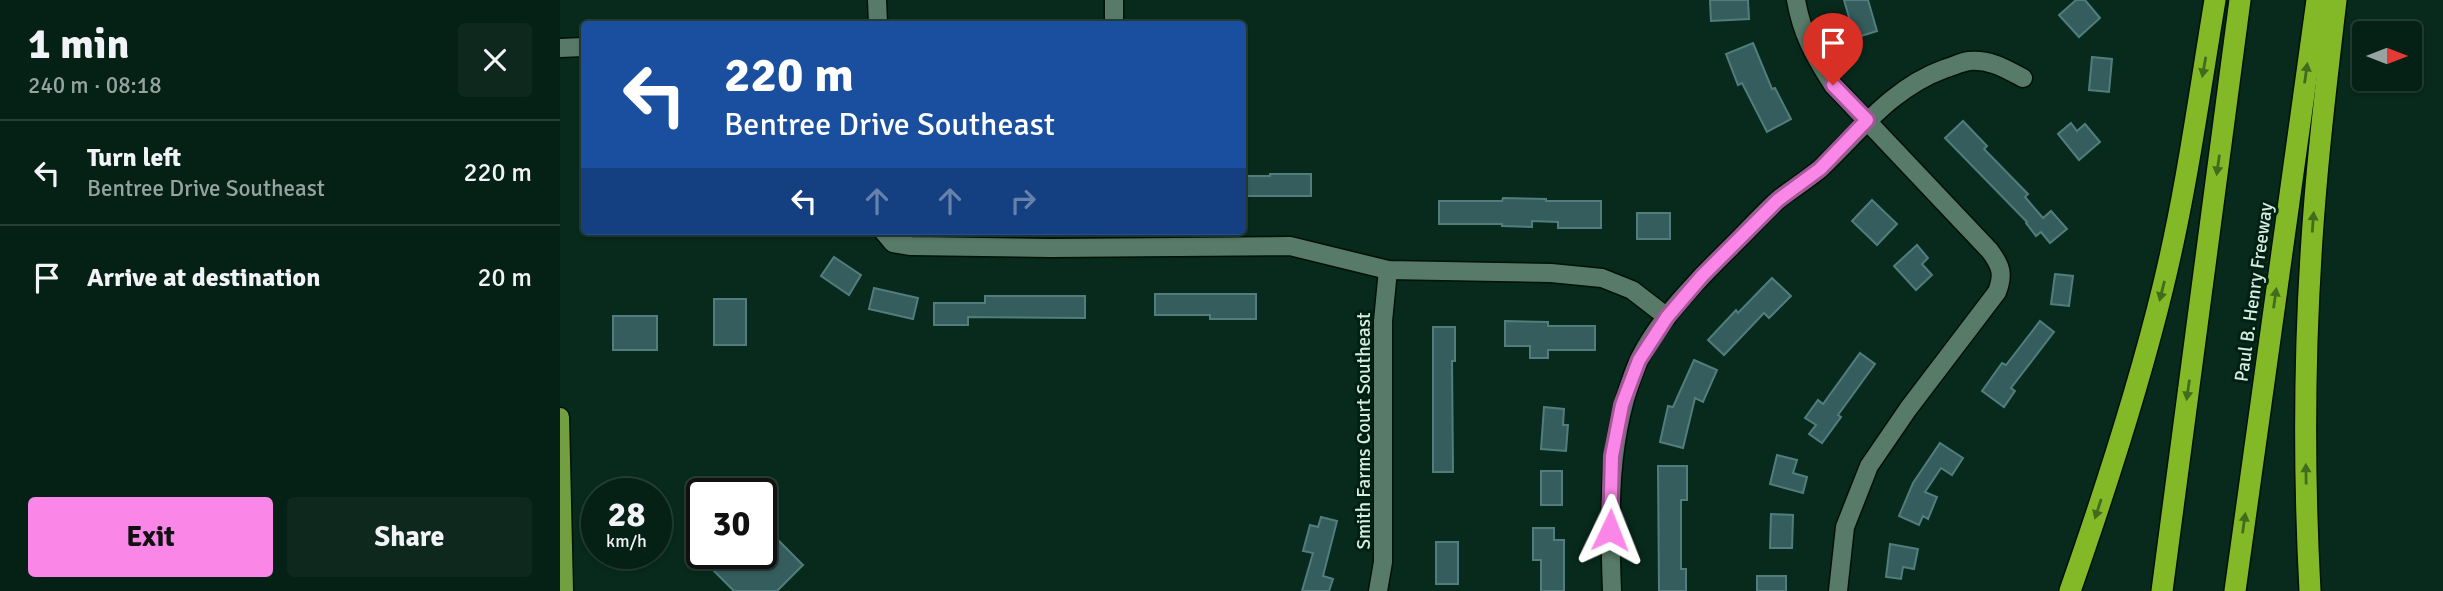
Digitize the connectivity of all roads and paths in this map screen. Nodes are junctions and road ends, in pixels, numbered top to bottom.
1 (877, 0) edge
2 (1114, 0) edge
3 (1796, 0) edge
4 (2215, 0) edge
5 (2240, 0) edge
6 (2316, 0) edge
7 (2336, 0) edge
8 (878, 21) edge
9 (1114, 21) edge
10 (581, 47) edge
11 (560, 48) edge
12 (2024, 78) dead end
13 (1867, 120) junction
14 (888, 237) edge
15 (1118, 239) edge
16 (1388, 270) junction
17 (1667, 317) junction
18 (560, 417) edge
19 (564, 591) edge
20 (1378, 591) edge
21 (1612, 591) edge
22 (1838, 591) edge
23 (2070, 591) edge
24 (2162, 591) edge
25 (2235, 591) edge
26 (2310, 591) edge

1 - 8 street
2 - 9 street
3 - 13 street
4 -> 23 highway
5 -> 24 highway
25 -> 6 highway, Paul B. Henry Freeway
26 -> 7 highway
10 - 11 street
12 - 13 street
13 - 17 street
13 - 22 street
14 - 15 street
15 - 16 street
16 - 17 street
16 - 20 street, Smith Farms Court Southeast
17 - 21 street
18 - 19 main road

